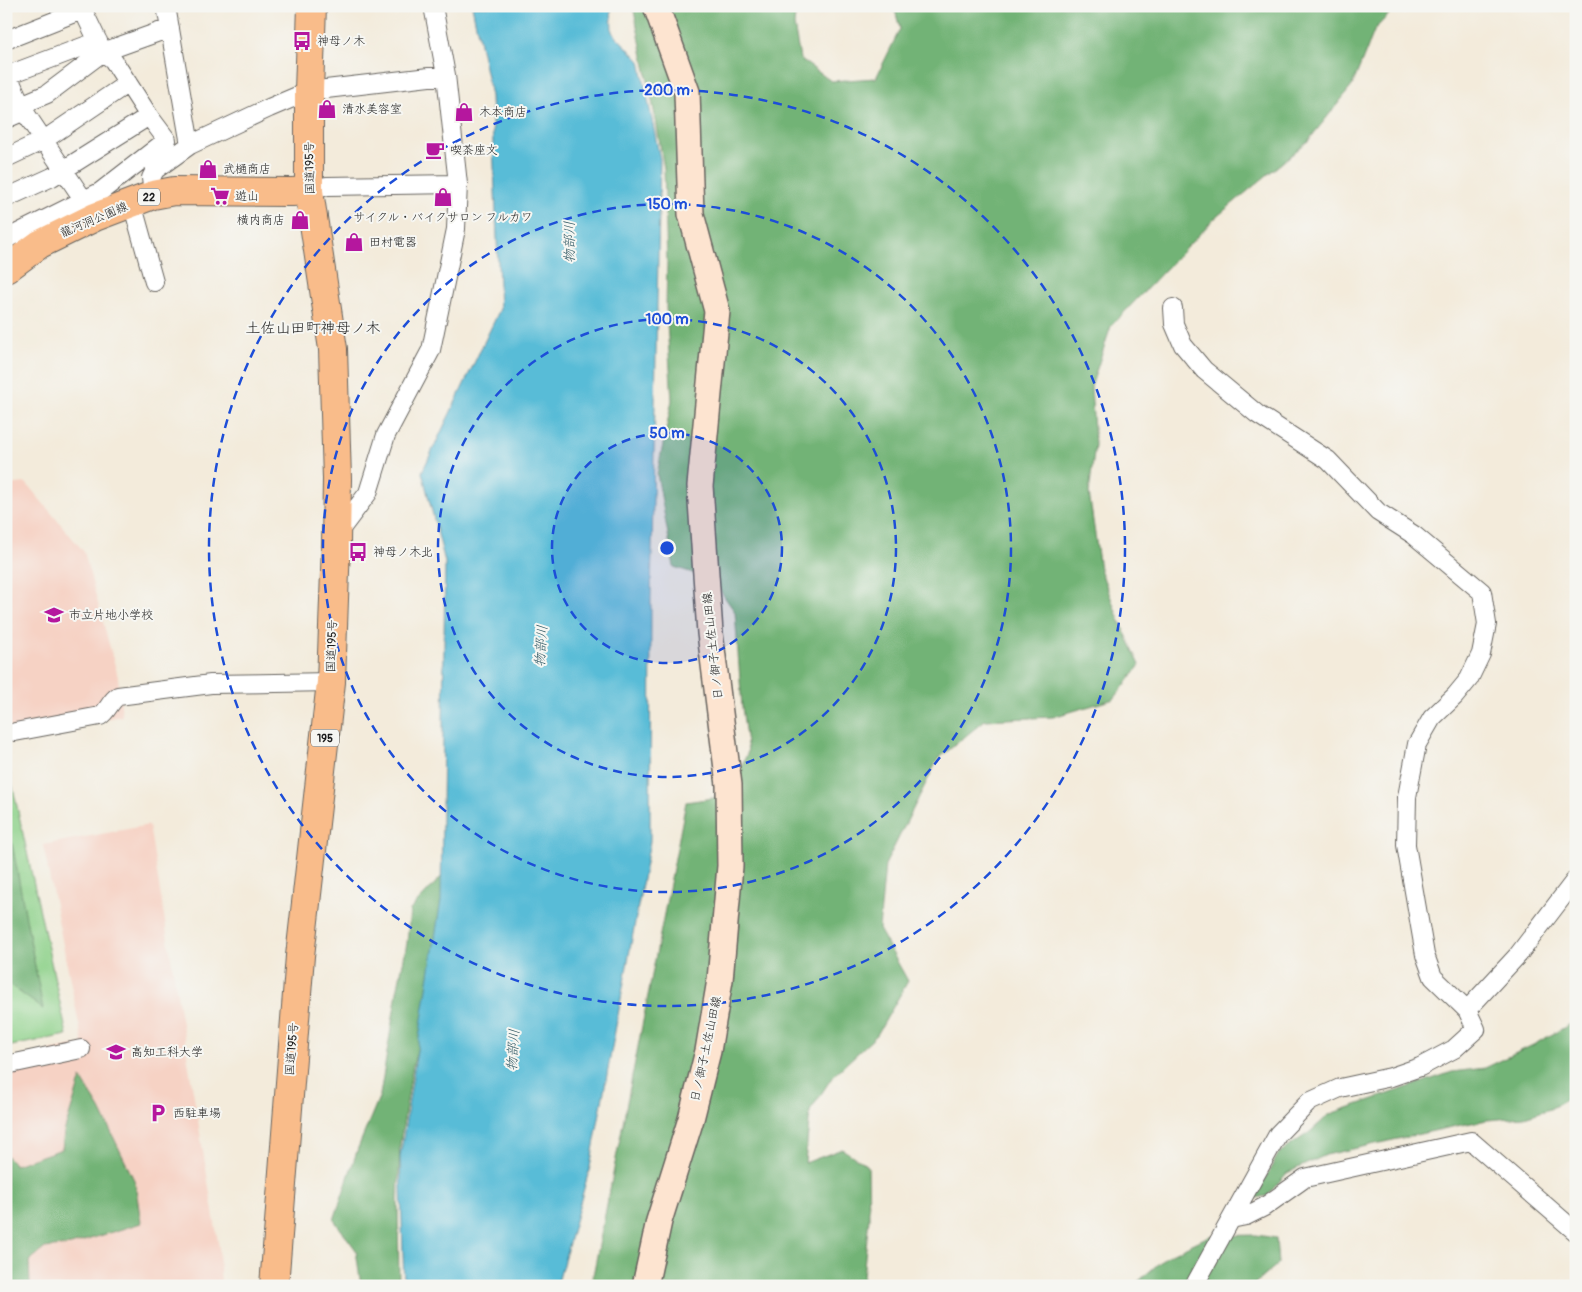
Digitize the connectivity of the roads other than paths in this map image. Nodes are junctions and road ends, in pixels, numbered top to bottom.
1 (166, 6) edge
2 (312, 6) edge
3 (433, 6) edge
4 (656, 6) edge
5 (82, 8) edge
6 (170, 28) junction
7 (6, 40) edge
8 (101, 46) junction
9 (7, 73) edge
10 (446, 76) junction
11 (128, 83) junction
12 (309, 91) junction
13 (22, 108) junction
14 (149, 116) junction
15 (6, 119) edge
16 (44, 140) junction
17 (190, 145) junction
18 (6, 158) edge
19 (63, 169) junction
20 (458, 184) junction
21 (310, 190) junction
22 (6, 198) edge
23 (142, 199) junction
24 (90, 209) junction
25 (6, 239) edge
26 (6, 270) edge
27 (154, 282) dead end
28 (1173, 308) dead end
29 (336, 535) junction
30 (331, 682) junction
31 (15, 732) dead end
32 (1576, 879) edge
33 (1468, 1010) junction
34 (81, 1049) dead end
35 (6, 1065) edge
36 (1230, 1219) junction
37 (1576, 1232) edge
38 (274, 1286) edge
39 (645, 1286) edge
40 (1194, 1286) edge

1 - 6 street
2 - 12 main road, 国道195号 / 195
3 - 10 street
4 - 39 main road, 日ノ御子土佐山田線
5 - 7 street
5 - 8 street
6 - 8 street
6 - 17 street
8 - 9 street
8 - 11 street
8 - 13 street
9 - 13 street
10 - 12 street
10 - 20 street
11 - 14 street
11 - 16 street
12 - 17 street
12 - 21 main road, 国道195号 / 195
13 - 15 street
13 - 16 street
14 - 19 street
14 - 24 street
16 - 18 street
16 - 19 street
17 - 23 street
19 - 22 street
19 - 24 street
20 - 21 street
20 - 29 street
21 - 23 main road, 龍河洞公園線 / 22
21 - 29 main road, 国道195号 / 195
23 - 24 main road, 龍河洞公園線 / 22
23 - 27 street
24 - 25 street
24 - 26 main road, 龍河洞公園線 / 22
28 - 33 street
29 - 30 main road, 国道195号 / 195
30 - 31 street
30 - 38 main road, 国道195号 / 195
32 - 33 street
33 - 36 street
34 - 35 street
36 - 37 street
36 - 40 street

